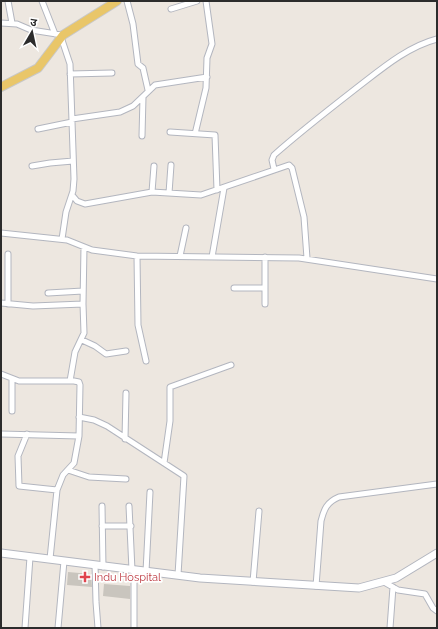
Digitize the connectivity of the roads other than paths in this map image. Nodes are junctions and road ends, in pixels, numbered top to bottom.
1 (8, 1) edge
2 (42, 1) edge
3 (117, 1) edge
4 (127, 1) edge
5 (197, 1) edge
6 (206, 1) edge
7 (170, 9) dead end
8 (1, 23) edge
9 (12, 23) junction
10 (60, 35) junction
11 (437, 39) edge
12 (112, 73) dead end
13 (70, 74) junction
14 (207, 76) junction
15 (1, 88) edge
16 (148, 90) junction
17 (143, 97) junction
18 (72, 120) junction
19 (38, 129) dead end
20 (170, 132) dead end
21 (195, 134) junction
22 (142, 136) dead end
23 (73, 161) junction
24 (171, 165) dead end
25 (32, 166) dead end
26 (154, 166) dead end
27 (274, 169) junction
28 (224, 188) junction
29 (217, 190) junction
30 (152, 192) junction
31 (169, 193) junction
32 (72, 195) junction
33 (186, 228) dead end
34 (1, 233) edge
35 (62, 239) junction
36 (84, 247) junction
37 (8, 254) dead end
38 (137, 256) junction
39 (180, 256) junction
40 (212, 257) junction
41 (265, 257) junction
42 (307, 258) junction
43 (437, 279) edge
44 (234, 288) dead end
45 (265, 288) junction
46 (83, 291) junction
47 (48, 292) dead end
48 (1, 303) edge
49 (8, 304) junction
50 (82, 304) junction
51 (266, 304) dead end
52 (82, 340) junction
53 (126, 352) dead end
54 (146, 361) dead end
55 (231, 365) dead end
56 (1, 374) edge
57 (12, 380) junction
58 (70, 381) junction
59 (126, 393) dead end
60 (12, 411) dead end
61 (79, 418) junction
62 (1, 434) edge
63 (26, 434) junction
64 (79, 436) junction
65 (125, 439) junction
66 (164, 463) junction
67 (68, 470) junction
68 (126, 479) dead end
69 (437, 484) edge
70 (57, 490) junction
71 (150, 492) dead end
72 (102, 506) dead end
73 (129, 506) dead end
74 (259, 511) dead end
75 (102, 526) junction
76 (130, 526) junction
77 (1, 553) edge
78 (437, 553) edge
79 (30, 557) junction
80 (50, 559) junction
81 (64, 561) junction
82 (99, 566) junction
83 (133, 570) junction
84 (146, 572) junction
85 (178, 575) junction
86 (253, 582) junction
87 (384, 582) junction
88 (316, 586) junction
89 (392, 587) junction
90 (437, 611) edge
91 (25, 628) edge
92 (58, 628) edge
93 (98, 628) edge
94 (134, 628) edge
95 (390, 628) edge

1 - 9 street
2 - 10 street
3 - 10 main road
4 - 16 street
5 - 7 street
6 - 14 street
8 - 9 street
9 - 10 street
10 - 13 street
10 - 15 main road
11 - 27 street
12 - 13 street
13 - 18 street
14 - 16 street
14 - 21 street
16 - 17 street
17 - 18 street
17 - 22 street
18 - 19 street
18 - 23 street
20 - 21 street
21 - 29 street
23 - 25 street
23 - 32 street
24 - 31 street
26 - 30 street
27 - 28 street
27 - 42 street
28 - 29 street
28 - 40 street
29 - 31 street
30 - 31 street
30 - 32 street
32 - 35 street
33 - 39 street
34 - 35 street
35 - 36 street
36 - 38 street
36 - 46 street
37 - 49 street
38 - 39 street
38 - 54 street
39 - 40 street
40 - 41 street
41 - 42 street
41 - 45 street
42 - 43 street
44 - 45 street
45 - 51 street
46 - 47 street
46 - 50 street
48 - 49 street
49 - 50 street
50 - 52 street
52 - 53 street
52 - 58 street
55 - 66 street
56 - 57 street
57 - 58 street
57 - 60 street
58 - 61 street
59 - 65 street
61 - 64 street
61 - 65 street
62 - 63 street
63 - 64 street
63 - 70 street
64 - 67 street
65 - 66 street
66 - 85 street
67 - 68 street
67 - 70 street
69 - 88 street
70 - 80 street
71 - 84 street
72 - 75 street
73 - 76 street
74 - 86 street
75 - 76 street
75 - 82 street
76 - 83 street
77 - 79 street
78 - 87 street
79 - 80 street
79 - 91 street
80 - 81 street
81 - 82 street
81 - 92 street
82 - 83 street
82 - 93 street
83 - 84 street
83 - 94 street
84 - 85 street
85 - 86 street
86 - 88 street
87 - 88 street
87 - 89 street
89 - 90 street
89 - 95 street

